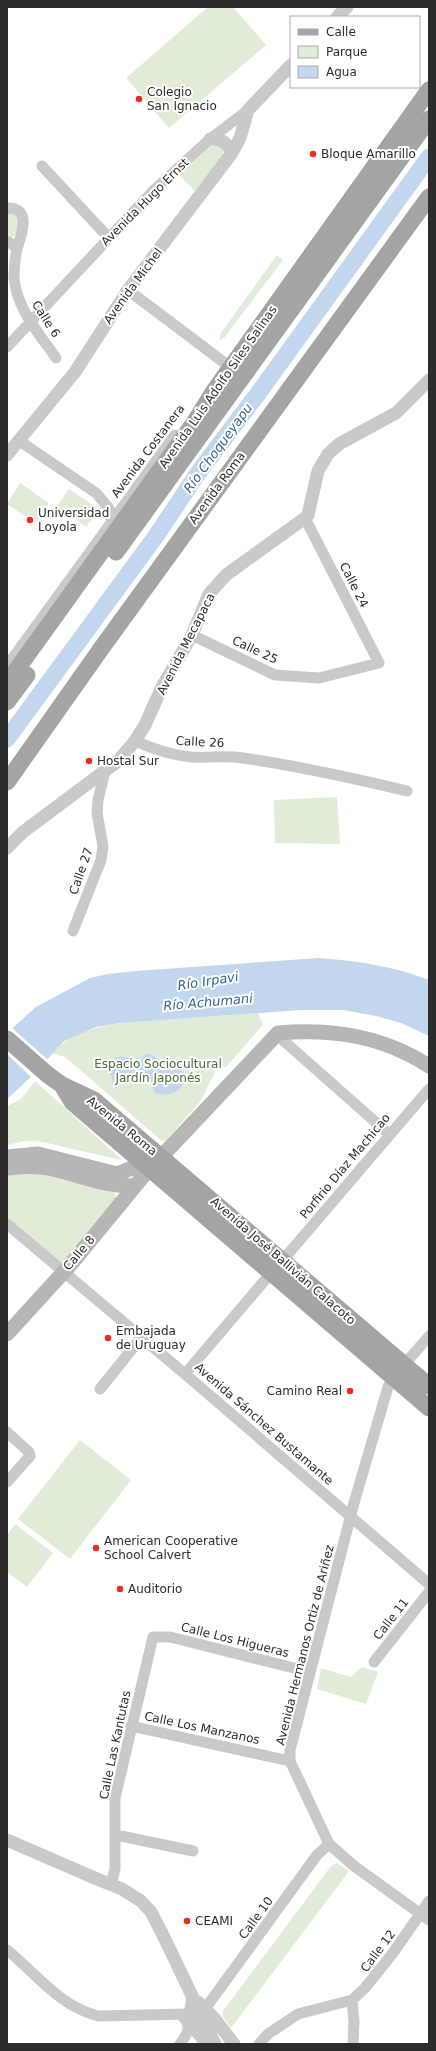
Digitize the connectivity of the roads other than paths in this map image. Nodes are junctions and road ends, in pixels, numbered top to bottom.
1 (347, 7) edge
2 (338, 16) edge
3 (290, 66) edge
4 (429, 90) edge
5 (248, 110) junction
6 (429, 119) edge
7 (210, 139) junction
8 (232, 153) junction
9 (42, 166) dead end
10 (429, 197) edge
11 (7, 208) edge
12 (108, 237) junction
13 (7, 241) edge
14 (18, 248) junction
15 (128, 290) junction
16 (32, 322) junction
17 (7, 347) edge
18 (56, 358) dead end
19 (230, 367) junction
20 (429, 380) edge
21 (214, 391) junction
22 (18, 440) junction
23 (7, 456) edge
24 (96, 493) junction
25 (128, 498) junction
26 (305, 518) junction
27 (111, 522) junction
28 (192, 635) junction
29 (379, 663) joint
30 (7, 666) edge
31 (7, 683) edge
32 (7, 702) edge
33 (135, 741) junction
34 (105, 771) junction
35 (7, 782) edge
36 (407, 791) dead end
37 (7, 848) edge
38 (73, 931) dead end
39 (276, 1034) junction
40 (7, 1038) edge
41 (429, 1066) edge
42 (55, 1080) junction
43 (429, 1089) edge
44 (388, 1134) junction
45 (7, 1157) edge
46 (161, 1157) junction
47 (7, 1168) edge
48 (149, 1169) junction
49 (135, 1186) junction
50 (7, 1224) edge
51 (277, 1267) junction
52 (63, 1272) junction
53 (7, 1334) edge
54 (429, 1336) edge
55 (141, 1338) junction
56 (404, 1365) junction
57 (185, 1374) junction
58 (393, 1378) junction
59 (429, 1386) edge
60 (100, 1389) dead end
61 (429, 1408) edge
62 (7, 1432) edge
63 (7, 1482) edge
64 (352, 1518) junction
65 (429, 1584) edge
66 (429, 1592) edge
67 (153, 1637) joint
68 (374, 1662) dead end
69 (310, 1672) junction
70 (131, 1726) junction
71 (290, 1761) junction
72 (116, 1835) junction
73 (7, 1840) edge
74 (328, 1844) junction
75 (193, 1851) dead end
76 (111, 1884) junction
77 (429, 1901) edge
78 (425, 1917) edge
79 (7, 1950) edge
80 (352, 2000) junction
81 (194, 2013) junction
82 (188, 2038) edge
83 (207, 2044) edge
84 (215, 2044) edge
85 (234, 2044) edge
86 (259, 2044) edge
87 (353, 2044) edge

1 - 2 street
3 - 5 street, Avenida Hugo Ernst
4 - 19 main road, Avenida Luis Adolfo Siles Salinas
5 - 7 street, Avenida Hugo Ernst
5 - 8 street, Avenida Michel
6 - 32 main road, Avenida Luis Adolfo Siles Salinas
7 - 8 street
7 - 12 street, Avenida Hugo Ernst
8 - 15 street, Avenida Michel
9 - 12 street
10 - 35 main road, Avenida Roma
11 - 14 street, Calle 6
12 - 16 street, Avenida Hugo Ernst
13 - 14 street
14 - 16 street, Calle 6
15 - 19 street
15 - 22 street, Avenida Michel
16 - 17 street, Avenida Hugo Ernst
16 - 18 street, Calle 6
19 - 21 main road, Avenida Luis Adolfo Siles Salinas
20 - 26 street
21 - 25 street, Avenida Costanera
21 - 31 main road, Avenida Luis Adolfo Siles Salinas
22 - 23 street, Avenida Michel
22 - 24 street
24 - 25 street
24 - 27 street
25 - 27 street, Avenida Costanera
26 - 28 street, Avenida Mecapaca
26 - 29 street, Calle 24
27 - 30 street, Avenida Costanera
28 - 29 street, Calle 25
28 - 33 street, Avenida Mecapaca
33 - 34 street, Avenida Mecapaca
33 - 36 street, Calle 26
34 - 37 street, Avenida Mecapaca
34 - 38 street, Calle 27
39 - 41 main road
39 - 44 street
39 - 46 main road
40 - 42 main road, Avenida Roma
42 - 46 main road, Avenida Roma
42 - 48 main road, Avenida Roma
43 - 44 street, Porfirio Díaz Machicao
44 - 51 street, Porfirio Díaz Machicao
45 - 48 main road
46 - 48 main road
46 - 51 main road, Avenida José Ballivián Calacoto
47 - 49 main road
48 - 49 main road, Calle 8
48 - 51 main road, Avenida José Ballivián Calacoto
49 - 52 main road, Calle 8
50 - 52 street, Avenida Sánchez Bustamante
51 - 56 main road, Avenida José Ballivián Calacoto
51 - 57 street, Porfirio Díaz Machicao
51 - 58 main road, Avenida José Ballivián Calacoto
52 - 53 main road, Calle 8
52 - 55 street, Avenida Sánchez Bustamante
54 - 56 street
55 - 57 street, Avenida Sánchez Bustamante
55 - 60 street
56 - 58 main road
56 - 59 main road, Avenida José Ballivián Calacoto
57 - 64 street, Avenida Sánchez Bustamante
58 - 61 main road, Avenida José Ballivián Calacoto
58 - 64 street, Avenida Hermanos Ortiz de Ariñez
62 - 63 street
64 - 65 street, Avenida Sánchez Bustamante
64 - 69 street, Avenida Hermanos Ortiz de Ariñez
66 - 68 street, Calle 11
67 - 69 street, Calle Los Higueras
67 - 70 street, Calle Las Kantutas
69 - 71 street, Avenida Hermanos Ortiz de Ariñez
70 - 71 street, Calle Los Manzanos
70 - 72 street, Calle Las Kantutas
71 - 74 street, Avenida Hermanos Ortiz de Ariñez
72 - 75 street
72 - 76 street, Calle Las Kantutas
73 - 76 street
74 - 78 street
74 - 81 street, Calle 10
76 - 81 street
77 - 78 street, Calle 12
78 - 80 street, Calle 12
79 - 81 street
80 - 86 street, Calle 12
80 - 87 street
81 - 82 street
81 - 84 street
81 - 85 street
82 - 83 street

